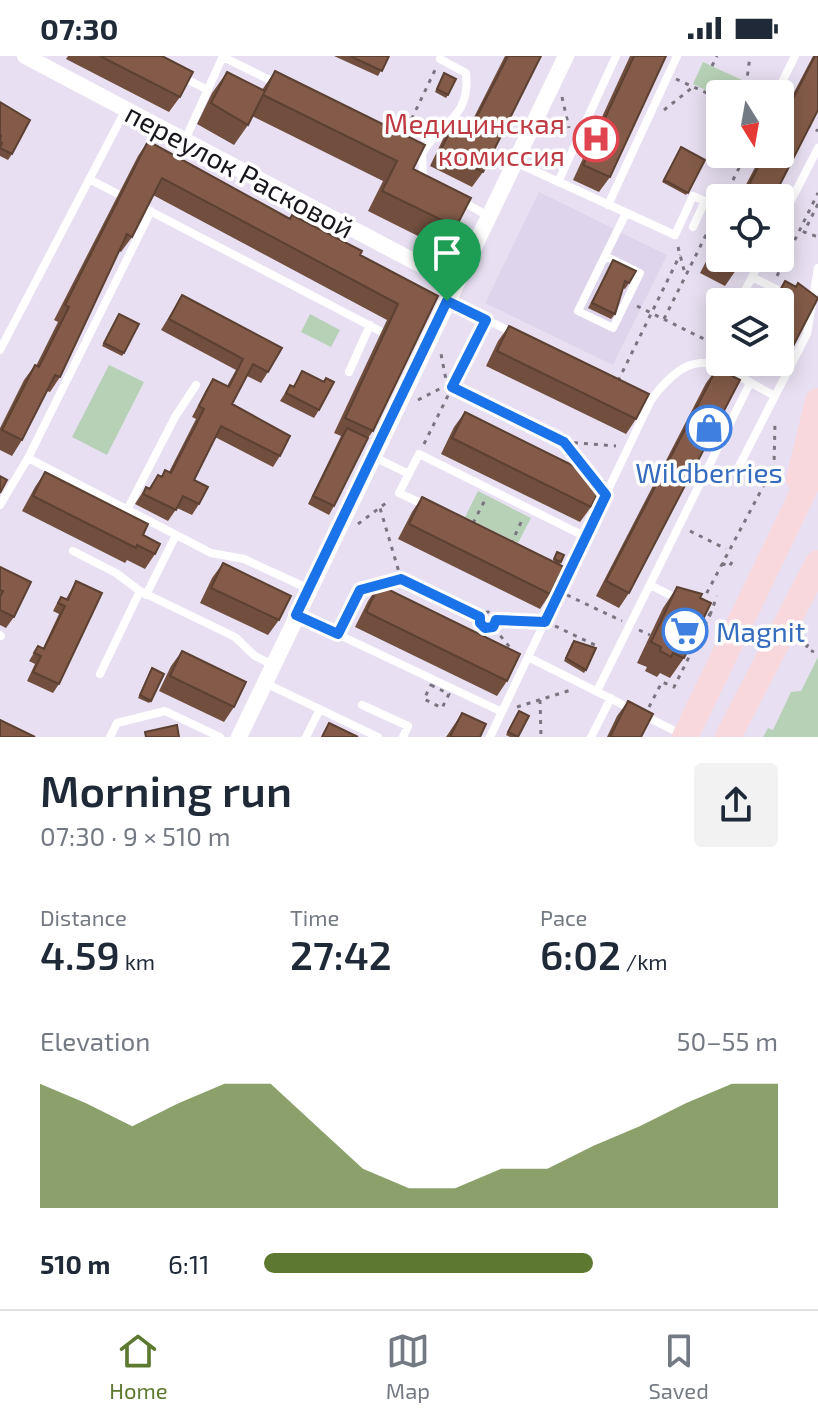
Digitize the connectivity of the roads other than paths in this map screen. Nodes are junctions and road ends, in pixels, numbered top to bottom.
1 (25, 56) edge
2 (223, 56) edge
3 (616, 56) edge
4 (677, 56) edge
5 (795, 56) edge
6 (439, 57) edge
7 (563, 57) edge
8 (167, 69) edge
9 (783, 80) edge
10 (208, 90) junction
11 (291, 90) edge
12 (126, 109) junction
13 (184, 140) junction
14 (400, 144) edge
15 (818, 148) edge
16 (422, 154) junction
17 (514, 161) junction
18 (89, 179) junction
19 (558, 182) junction
20 (435, 186) edge
21 (447, 193) edge
22 (118, 194) edge
23 (794, 195) edge
24 (608, 205) junction
25 (626, 213) junction
26 (488, 216) junction
27 (693, 227) dead end
28 (605, 256) junction
29 (818, 268) edge
30 (755, 272) edge
31 (752, 277) junction
32 (455, 283) junction
33 (746, 288) edge
34 (447, 301) junction
35 (812, 307) junction
36 (370, 325) junction
37 (382, 332) edge
38 (530, 341) edge
39 (0, 350) edge
40 (706, 362) edge
41 (349, 372) dead end
42 (736, 376) edge
43 (617, 383) edge
44 (750, 383) junction
45 (196, 385) dead end
46 (775, 396) junction
47 (651, 400) junction
48 (818, 401) edge
49 (373, 456) junction
50 (28, 458) junction
51 (818, 461) edge
52 (739, 466) dead end
53 (409, 474) junction
54 (0, 479) edge
55 (10, 485) junction
56 (0, 505) edge
57 (432, 509) edge
58 (127, 510) junction
59 (176, 535) junction
60 (586, 537) junction
61 (73, 551) dead end
62 (774, 553) junction
63 (818, 563) edge
64 (650, 585) junction
65 (309, 589) junction
66 (143, 593) junction
67 (686, 603) edge
68 (296, 615) junction
69 (526, 661) junction
70 (273, 665) junction
71 (100, 674) dead end
72 (265, 683) junction
73 (597, 691) junction
74 (611, 698) junction
75 (362, 705) dead end
76 (320, 709) junction
77 (502, 712) junction
78 (685, 736) edge
79 (110, 737) edge
80 (220, 737) edge
81 (239, 737) edge
82 (306, 737) edge
83 (378, 737) edge
84 (403, 737) edge
85 (490, 737) edge
86 (591, 737) edge
87 (728, 737) edge

1 - 12 street, переулок Расковой
2 - 10 lane
2 - 11 lane
3 - 19 lane
4 - 24 lane
5 - 9 lane
6 - 16 lane
7 - 17 street
8 - 10 lane
10 - 13 lane
12 - 13 street, переулок Расковой
12 - 18 lane
13 - 32 street, переулок Расковой
14 - 16 lane
15 - 23 lane
16 - 20 lane
17 - 19 lane
17 - 26 street
18 - 22 lane
18 - 39 lane
19 - 24 lane
21 - 26 lane
24 - 25 lane
25 - 27 lane
25 - 28 lane
26 - 32 street
28 - 28 lane
29 - 35 lane
30 - 31 lane
31 - 33 lane
31 - 35 lane
32 - 34 street
34 - 38 lane
34 - 49 street
35 - 46 lane
36 - 37 lane
36 - 41 lane
36 - 50 lane
40 - 47 lane
42 - 44 lane
43 - 47 lane
44 - 46 lane
44 - 64 lane
45 - 58 lane
46 - 52 lane
47 - 60 lane
48 - 62 main road
49 - 53 lane
49 - 65 street
50 - 55 lane
50 - 58 lane
51 - 62 main road
53 - 57 lane
53 - 60 lane
54 - 55 lane
55 - 56 lane
58 - 59 lane
59 - 65 lane
59 - 66 lane
60 - 69 lane
61 - 66 lane
62 - 78 main road
63 - 87 main road
64 - 67 lane
64 - 73 lane
65 - 68 street
66 - 70 lane
66 - 71 lane
68 - 70 street
68 - 77 lane
69 - 73 lane
69 - 77 lane
70 - 72 street
72 - 76 lane
72 - 81 street
73 - 74 lane
74 - 78 lane
74 - 86 lane
75 - 84 lane
76 - 82 lane
76 - 83 lane
77 - 85 lane
79 - 80 lane

